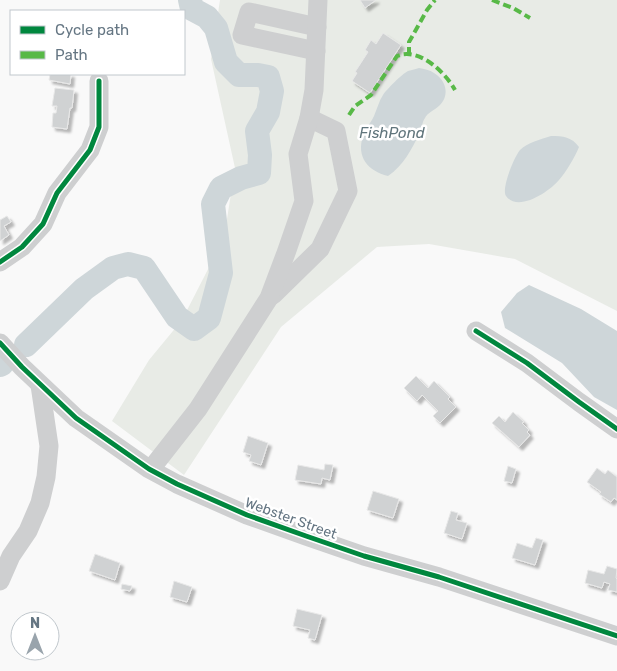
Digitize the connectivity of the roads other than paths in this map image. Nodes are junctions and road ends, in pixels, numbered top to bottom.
1 (318, 0) edge
2 (317, 27) junction
3 (316, 51) junction
4 (99, 81) dead end
5 (309, 118) junction
6 (0, 262) edge
7 (270, 298) junction
8 (476, 331) dead end
9 (0, 343) edge
10 (40, 385) junction
11 (617, 429) edge
12 (151, 469) junction
13 (0, 581) edge
14 (617, 636) edge

1 - 2 street
2 - 3 street
2 - 3 street
3 - 5 street
4 - 6 street
5 - 7 street
5 - 7 street
7 - 12 street
8 - 11 street
9 - 10 street, Webster Street
10 - 12 street, Webster Street
10 - 13 street
12 - 14 street, Webster Street

